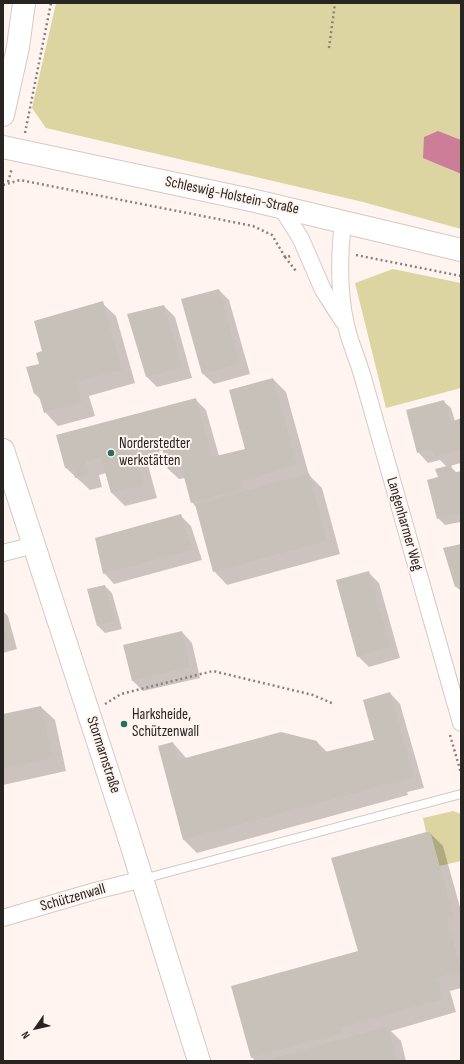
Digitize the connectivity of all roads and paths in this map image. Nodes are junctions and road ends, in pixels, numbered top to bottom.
1 (24, 3) edge
2 (51, 3) edge
3 (336, 3) edge
4 (329, 48) dead end
5 (3, 115) edge
6 (11, 149) edge
7 (7, 182) junction
8 (3, 185) edge
9 (281, 207) junction
10 (343, 222) junction
11 (461, 250) edge
12 (339, 253) junction
13 (307, 254) junction
14 (461, 276) edge
15 (346, 326) junction
16 (5, 459) edge
17 (34, 545) junction
18 (3, 553) edge
19 (334, 704) dead end
20 (90, 714) junction
21 (461, 723) edge
22 (461, 794) edge
23 (143, 879) junction
24 (3, 918) edge
25 (199, 1061) edge

1 - 5 main road
2 - 6 path
3 - 4 path
6 - 7 path
6 - 9 main road, Schleswig-Holstein-Straße
7 - 8 path
7 - 13 path
9 - 10 main road, Schleswig-Holstein-Straße
9 - 13 street, Langenharmer Weg
10 - 11 main road, Schleswig-Holstein-Straße
10 - 12 street, Langenharmer Weg
12 - 14 path
12 - 15 street, Langenharmer Weg
13 - 15 street, Langenharmer Weg
15 - 21 street, Langenharmer Weg
16 - 17 main road, Stormarnstraße
17 - 18 street
17 - 20 main road, Stormarnstraße
19 - 20 path
20 - 23 main road, Stormarnstraße
22 - 23 lane
23 - 24 street, Schützenwall
23 - 25 main road, Stormarnstraße

